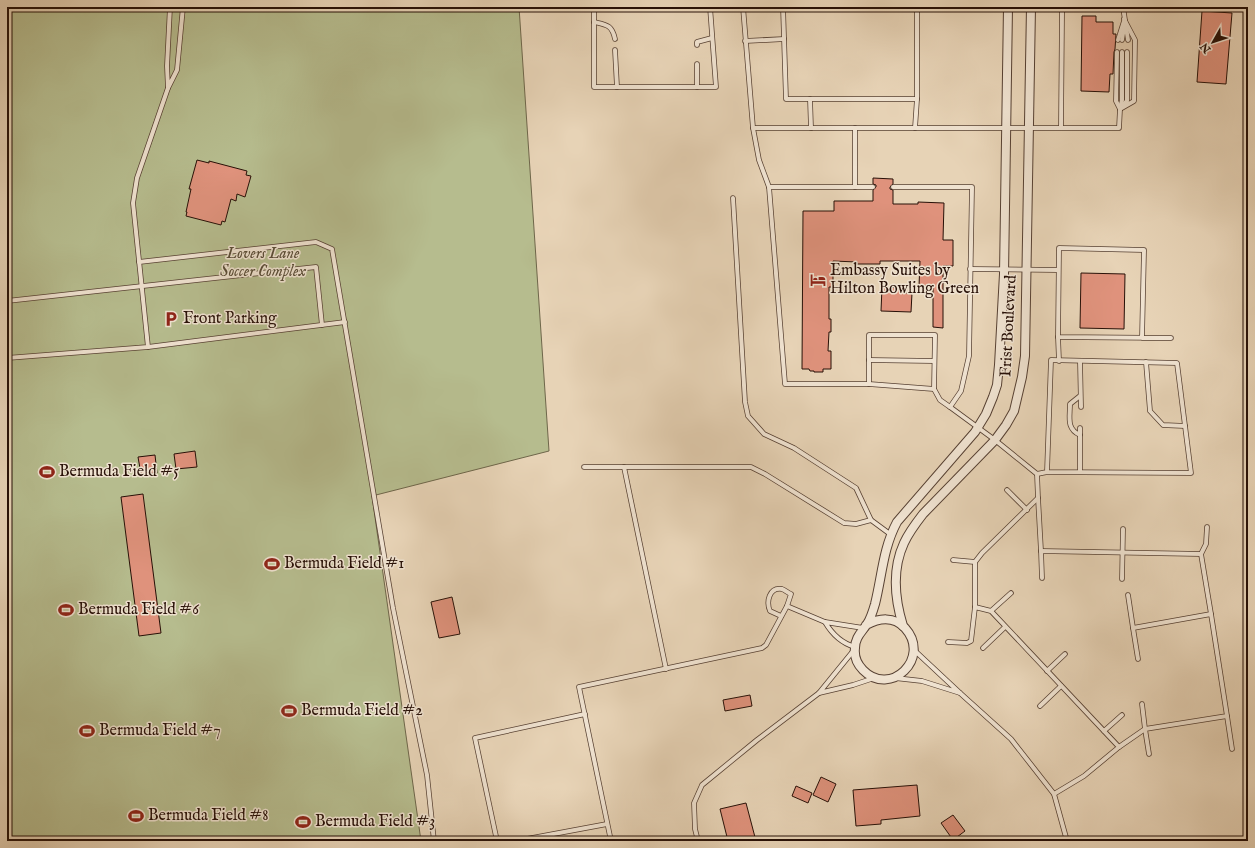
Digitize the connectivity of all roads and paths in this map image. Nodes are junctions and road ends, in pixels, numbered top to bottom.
1 (170, 7) edge
2 (183, 7) edge
3 (594, 7) edge
4 (710, 7) edge
5 (742, 7) edge
6 (783, 7) edge
7 (917, 7) edge
8 (1008, 7) edge
9 (1031, 7) edge
10 (1064, 7) edge
11 (1123, 7) edge
12 (1124, 19) junction
13 (594, 22) junction
14 (712, 38) junction
15 (615, 39) dead end
16 (784, 39) junction
17 (1120, 40) dead end
18 (1128, 40) dead end
19 (745, 41) junction
20 (697, 45) dead end
21 (615, 50) dead end
22 (1120, 52) dead end
23 (1127, 52) dead end
24 (697, 64) dead end
25 (617, 87) junction
26 (697, 87) junction
27 (168, 88) junction
28 (810, 99) junction
29 (917, 99) junction
30 (1120, 109) junction
31 (1006, 127) junction
32 (1029, 127) junction
33 (754, 128) junction
34 (811, 128) junction
35 (855, 128) junction
36 (915, 128) junction
37 (1061, 128) junction
38 (769, 187) junction
39 (855, 187) junction
40 (893, 187) dead end
41 (873, 188) dead end
42 (733, 198) dead end
43 (139, 262) junction
44 (970, 269) junction
45 (1004, 269) junction
46 (1026, 270) junction
47 (1058, 270) junction
48 (142, 286) junction
49 (7, 301) edge
50 (345, 322) junction
51 (322, 324) junction
52 (1058, 337) junction
53 (1142, 338) junction
54 (1171, 338) dead end
55 (148, 347) junction
56 (7, 358) edge
57 (869, 360) junction
58 (1059, 360) junction
59 (934, 361) junction
60 (1080, 361) junction
61 (1146, 362) junction
62 (869, 384) junction
63 (934, 389) junction
64 (1080, 396) junction
65 (950, 406) junction
66 (1081, 407) dead end
67 (1185, 426) junction
68 (977, 428) junction
69 (1080, 428) dead end
70 (1080, 435) junction
71 (995, 440) junction
72 (584, 467) dead end
73 (624, 467) junction
74 (1047, 472) junction
75 (1080, 472) junction
76 (1037, 474) junction
77 (1007, 490) dead end
78 (1038, 498) junction
79 (1027, 510) junction
80 (871, 520) junction
81 (1207, 527) dead end
82 (1122, 529) dead end
83 (890, 534) junction
84 (1041, 551) junction
85 (1123, 553) junction
86 (1201, 554) junction
87 (953, 560) dead end
88 (975, 562) junction
89 (1042, 578) dead end
90 (1122, 579) dead end
91 (1011, 593) dead end
92 (1128, 595) dead end
93 (787, 606) junction
94 (976, 608) junction
95 (990, 611) junction
96 (1211, 614) junction
97 (781, 616) junction
98 (825, 622) junction
99 (865, 626) junction
100 (903, 626) junction
101 (1005, 626) junction
102 (1133, 628) junction
103 (948, 642) dead end
104 (854, 648) junction
105 (983, 648) dead end
106 (914, 650) junction
107 (1065, 654) dead end
108 (1138, 659) dead end
109 (666, 669) junction
110 (1047, 671) junction
111 (875, 678) junction
112 (893, 678) junction
113 (1061, 686) junction
114 (819, 693) junction
115 (960, 693) junction
116 (1142, 704) dead end
117 (1040, 706) dead end
118 (585, 714) junction
119 (1122, 715) dead end
120 (1227, 716) junction
121 (1145, 729) junction
122 (1104, 731) junction
123 (1119, 747) junction
124 (1232, 749) dead end
125 (1149, 754) dead end
126 (1054, 794) junction
127 (607, 824) junction
128 (434, 841) edge
129 (497, 841) edge
130 (516, 841) edge
131 (611, 841) edge
132 (698, 841) edge
133 (1067, 841) edge

1 - 27 lane
2 - 27 lane
3 - 13 lane
4 - 14 lane
5 - 19 lane
6 - 16 lane
7 - 29 lane
8 - 31 street, Frist Boulevard
9 - 32 street, Frist Boulevard
10 - 37 lane
11 - 12 lane
12 - 17 lane
12 - 18 lane
12 - 30 lane
13 - 15 lane
13 - 25 lane
14 - 20 lane
14 - 26 lane
16 - 19 lane
16 - 28 lane
19 - 33 lane
21 - 25 lane
22 - 30 lane
23 - 30 lane
24 - 26 lane
25 - 26 lane
27 - 43 lane
28 - 29 lane
28 - 34 lane
29 - 36 lane
30 - 37 lane
31 - 32 lane
31 - 36 lane
31 - 45 street, Frist Boulevard
32 - 37 lane
32 - 46 street, Frist Boulevard
33 - 34 lane
33 - 38 lane
34 - 35 lane
35 - 36 lane
35 - 39 lane
38 - 39 lane
38 - 62 lane
39 - 41 lane
40 - 44 lane
42 - 80 lane
43 - 48 lane
43 - 50 lane
44 - 45 lane
44 - 65 lane
45 - 46 lane
45 - 68 street, Frist Boulevard
46 - 47 lane
46 - 71 street, Frist Boulevard
47 - 52 lane
47 - 53 lane
48 - 49 lane
48 - 51 lane
48 - 55 lane
50 - 51 lane
50 - 128 lane
51 - 55 lane
52 - 53 lane
52 - 58 lane
53 - 54 lane
55 - 56 lane
57 - 59 lane
57 - 59 lane
57 - 62 lane
58 - 60 lane
58 - 74 lane
59 - 63 lane
60 - 61 lane
60 - 64 lane
61 - 67 lane
61 - 67 lane
62 - 63 lane
63 - 65 lane
64 - 66 lane
64 - 70 lane
65 - 68 lane
67 - 75 lane
68 - 71 lane
68 - 83 street, Frist Boulevard
69 - 70 lane
70 - 75 lane
71 - 76 lane
71 - 100 street, Frist Boulevard
72 - 73 lane
73 - 80 lane
73 - 109 lane
74 - 75 lane
74 - 76 lane
76 - 78 lane
77 - 79 lane
78 - 79 lane
78 - 84 lane
79 - 88 lane
80 - 83 lane
81 - 86 lane
82 - 85 lane
83 - 99 street, Frist Boulevard
84 - 85 lane
84 - 89 lane
85 - 86 lane
85 - 90 lane
86 - 96 lane
87 - 88 lane
88 - 94 lane
91 - 95 lane
92 - 102 lane
93 - 97 lane
93 - 97 lane
93 - 98 lane
94 - 95 lane
94 - 103 lane
95 - 101 lane
96 - 102 lane
96 - 120 lane
97 - 109 lane
98 - 99 lane
98 - 104 lane
99 - 100 street
99 - 104 street, Frist Boulevard
100 - 106 street, Frist Boulevard
101 - 105 lane
101 - 110 lane
102 - 108 lane
104 - 111 street
104 - 114 lane
106 - 112 street
106 - 115 lane
107 - 110 lane
109 - 118 lane
110 - 113 lane
111 - 112 street
111 - 114 lane
112 - 115 lane
113 - 117 lane
113 - 122 lane
114 - 132 lane
115 - 126 lane
116 - 121 lane
118 - 127 lane
118 - 129 lane
119 - 122 lane
120 - 121 lane
120 - 124 lane
121 - 123 lane
121 - 125 lane
122 - 123 lane
123 - 126 lane
126 - 133 lane
127 - 130 lane
127 - 131 lane

